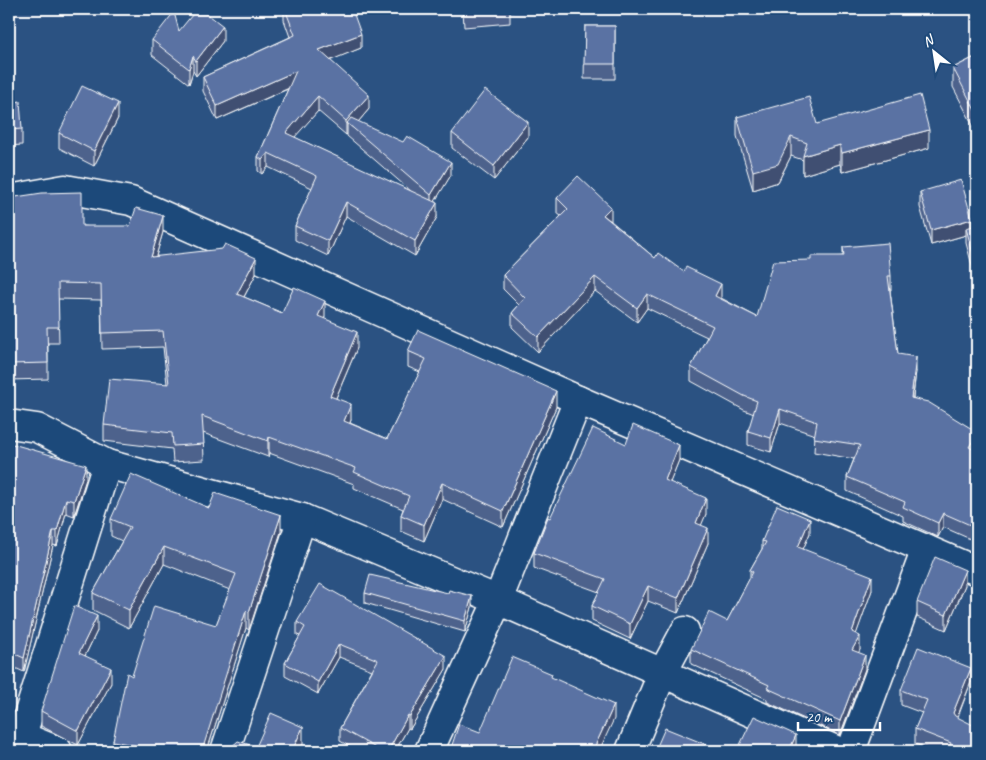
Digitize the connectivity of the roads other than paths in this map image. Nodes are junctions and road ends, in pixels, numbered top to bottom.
1 (9, 198) edge
2 (578, 400) junction
3 (9, 424) edge
4 (107, 464) junction
5 (302, 518) junction
6 (926, 549) junction
7 (977, 571) edge
8 (498, 600) junction
9 (685, 631) dead end
10 (662, 674) junction
11 (15, 739) edge
12 (58, 751) edge
13 (225, 751) edge
14 (429, 751) edge
15 (630, 751) edge
16 (838, 751) edge
17 (850, 751) edge

1 - 2 street
2 - 6 street
2 - 8 street
3 - 4 street
4 - 5 street
4 - 11 street
5 - 8 street
5 - 13 street
6 - 7 street
6 - 17 street
8 - 10 street
8 - 14 street
9 - 10 street
10 - 15 street
10 - 16 street
11 - 12 street

